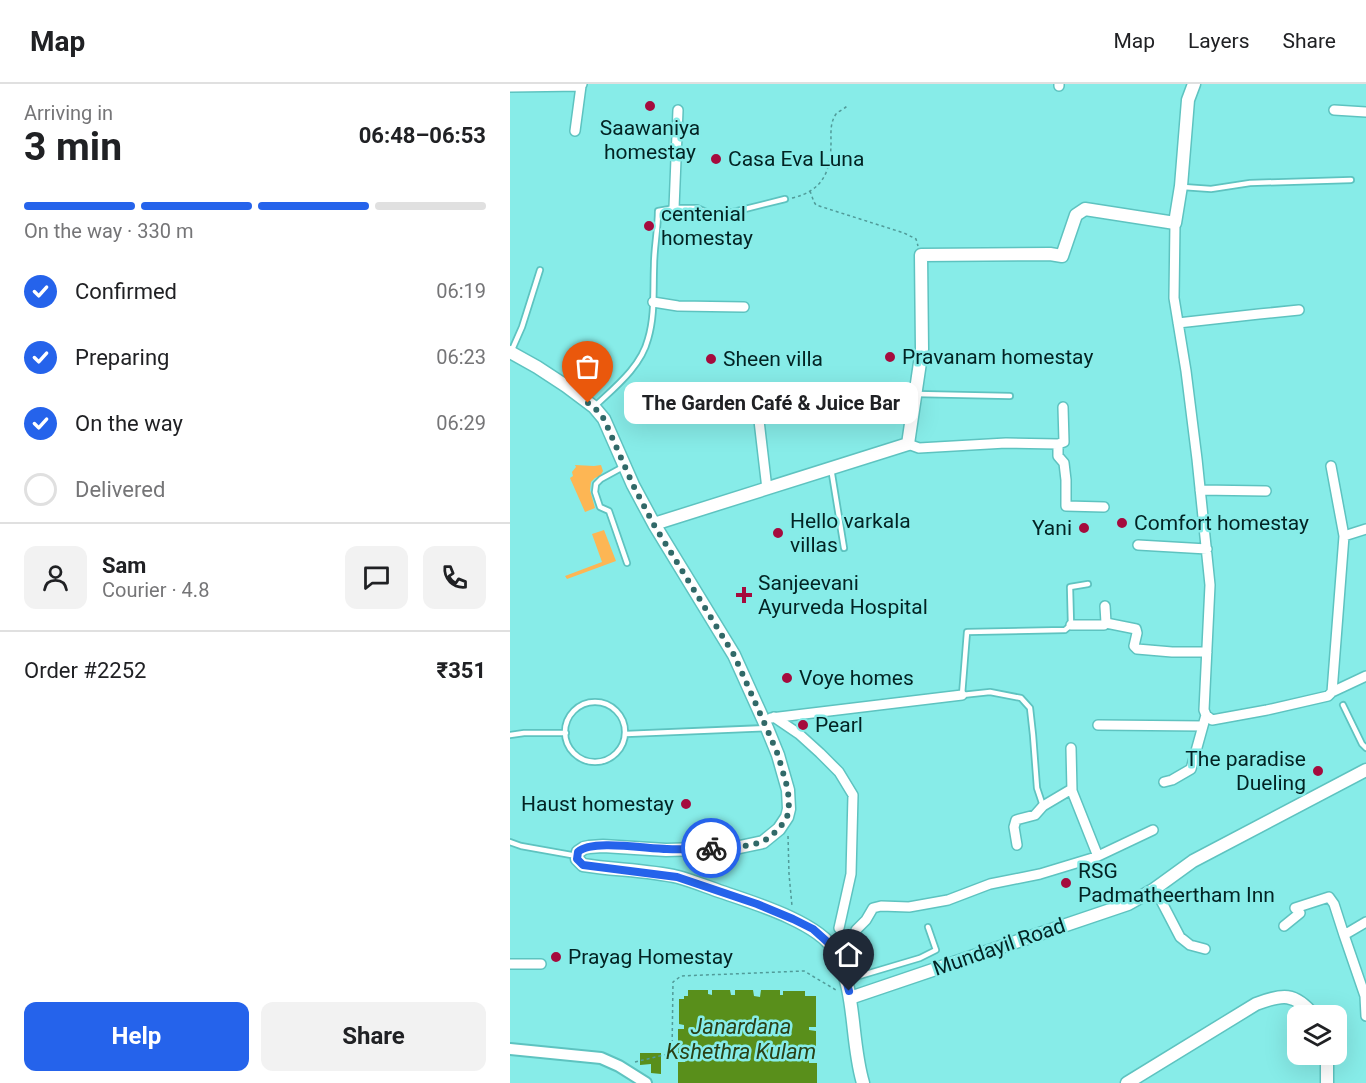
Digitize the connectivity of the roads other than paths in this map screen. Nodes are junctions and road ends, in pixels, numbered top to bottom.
1 (1194, 84) edge
2 (582, 85) edge
3 (510, 87) edge
4 (678, 110) dead end
5 (1334, 110) dead end
6 (1366, 112) edge
7 (576, 130) dead end
8 (1352, 180) dead end
9 (1181, 186) junction
10 (785, 199) road end
11 (674, 208) junction
12 (1175, 223) junction
13 (540, 270) dead end
14 (653, 302) junction
15 (744, 307) dead end
16 (1299, 310) dead end
17 (1178, 324) junction
18 (510, 352) edge
19 (916, 394) junction
20 (1010, 396) dead end
21 (751, 399) dead end
22 (594, 407) junction
23 (1063, 407) dead end
24 (908, 444) junction
25 (1058, 444) junction
26 (625, 466) junction
27 (1331, 466) dead end
28 (831, 468) junction
29 (767, 489) junction
30 (1200, 490) junction
31 (1266, 491) dead end
32 (1104, 507) dead end
33 (654, 525) junction
34 (1366, 529) edge
35 (1344, 536) junction
36 (1138, 545) dead end
37 (844, 548) dead end
38 (1206, 549) junction
39 (627, 563) dead end
40 (1088, 584) dead end
41 (1105, 606) dead end
42 (1106, 623) junction
43 (1071, 625) junction
44 (1207, 652) junction
45 (1366, 676) edge
46 (1332, 692) junction
47 (962, 695) junction
48 (1343, 705) dead end
49 (1206, 715) junction
50 (768, 722) junction
51 (1098, 725) dead end
52 (1203, 726) junction
53 (566, 733) junction
54 (626, 734) junction
55 (510, 735) edge
56 (1071, 748) dead end
57 (1366, 748) edge
58 (1366, 770) edge
59 (1164, 782) dead end
60 (1072, 791) junction
61 (1043, 806) junction
62 (1153, 830) dead end
63 (510, 842) edge
64 (1017, 845) dead end
65 (578, 853) junction
66 (1096, 857) junction
67 (1155, 889) junction
68 (1366, 922) edge
69 (1284, 926) dead end
70 (928, 927) dead end
71 (839, 928) dead end
72 (856, 930) dead end
73 (1344, 935) junction
74 (1205, 949) dead end
75 (510, 964) edge
76 (541, 964) dead end
77 (848, 990) junction
78 (1305, 1005) edge
79 (1366, 1016) edge
80 (510, 1049) edge
81 (1327, 1065) edge
82 (646, 1083) edge
83 (863, 1083) edge
84 (1127, 1083) edge
85 (1327, 1083) edge

1 - 9 main road
2 - 3 street
2 - 7 street
4 - 11 street
5 - 6 street
8 - 9 lane
9 - 12 main road
10 - 11 lane
11 - 14 lane
12 - 17 street
12 - 19 main road
13 - 18 lane
14 - 15 street
14 - 22 lane
16 - 17 street
17 - 30 street
18 - 22 main road
19 - 20 lane
19 - 24 main road
21 - 29 street
22 - 26 main road
23 - 25 street
24 - 25 street
24 - 28 main road
25 - 32 street
26 - 33 main road
26 - 39 lane
27 - 35 street
28 - 29 main road
28 - 37 lane
29 - 33 main road
30 - 31 street
30 - 38 street
33 - 50 main road
34 - 35 street
35 - 46 street
36 - 38 street
38 - 44 street
40 - 43 lane
41 - 42 street
42 - 43 street
42 - 44 street
43 - 47 lane
44 - 49 street
45 - 46 street
46 - 49 street
47 - 50 street
47 - 61 lane
48 - 57 lane
49 - 52 street
50 - 54 lane
50 - 65 main road
50 - 71 street
51 - 52 street
52 - 59 street
53 - 54 lane
53 - 54 lane
53 - 55 lane
56 - 60 street
58 - 67 main road, Mundayil Road
60 - 61 street
60 - 66 street
61 - 64 street
62 - 66 street
63 - 65 lane
65 - 77 main road
66 - 72 street
67 - 74 street
67 - 77 main road, Mundayil Road
68 - 73 street
69 - 73 street
70 - 77 lane
73 - 79 street
75 - 76 street
77 - 83 main road
78 - 84 main road
80 - 82 street
81 - 85 main road

